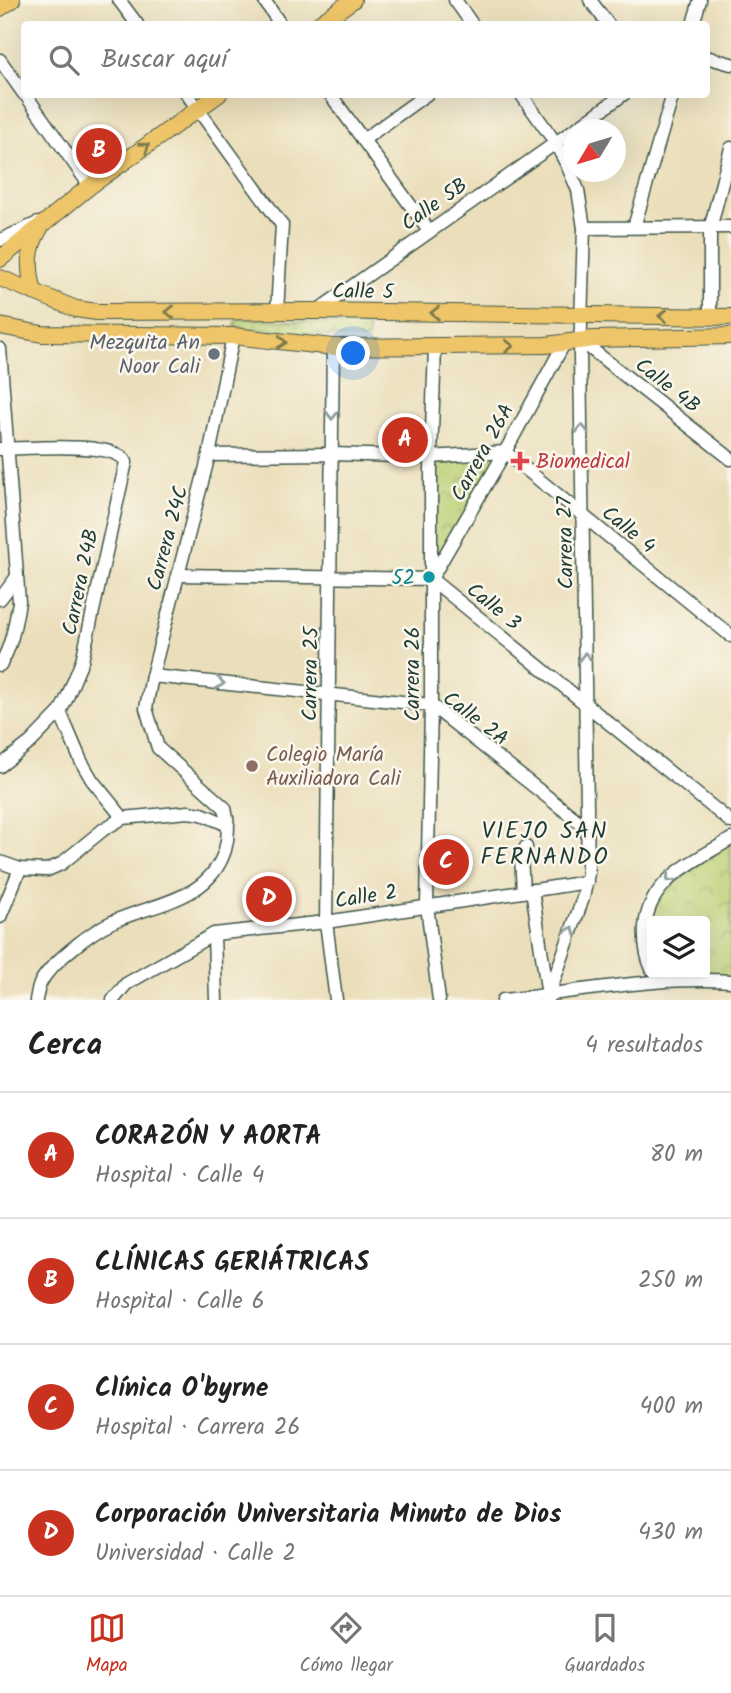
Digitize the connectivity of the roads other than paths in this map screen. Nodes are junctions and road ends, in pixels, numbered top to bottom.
1 (12, 0) edge
2 (119, 0) edge
3 (264, 0) edge
4 (353, 0) edge
5 (455, 0) edge
6 (590, 0) edge
7 (700, 0) edge
8 (0, 8) edge
9 (135, 21) edge
10 (278, 21) edge
11 (322, 21) edge
12 (470, 21) edge
13 (606, 21) edge
14 (694, 21) edge
15 (710, 58) edge
16 (0, 60) edge
17 (731, 64) edge
18 (21, 89) edge
19 (28, 98) edge
20 (190, 98) edge
21 (213, 98) edge
22 (333, 98) edge
23 (421, 98) edge
24 (524, 98) edge
25 (618, 98) edge
26 (672, 98) edge
27 (198, 109) junction
28 (589, 119) edge
29 (563, 137) edge
30 (363, 140) junction
31 (555, 142) junction
32 (731, 148) edge
33 (90, 186) junction
34 (48, 219) junction
35 (584, 228) junction
36 (634, 228) junction
37 (731, 228) edge
38 (710, 229) junction
39 (429, 231) junction
40 (8, 243) edge
41 (0, 259) edge
42 (0, 278) edge
43 (34, 292) junction
44 (317, 311) junction
45 (277, 312) junction
46 (581, 315) junction
47 (710, 317) junction
48 (731, 317) edge
49 (4, 329) edge
50 (233, 336) junction
51 (731, 336) edge
52 (573, 341) junction
53 (333, 347) junction
54 (435, 348) junction
55 (0, 349) edge
56 (4, 449) edge
57 (505, 452) junction
58 (332, 454) junction
59 (209, 456) junction
60 (431, 457) junction
61 (731, 459) edge
62 (584, 517) junction
63 (177, 575) junction
64 (16, 578) junction
65 (330, 579) junction
66 (431, 579) junction
67 (0, 599) edge
68 (731, 636) edge
69 (0, 665) edge
70 (152, 676) junction
71 (329, 695) junction
72 (432, 705) junction
73 (586, 705) junction
74 (60, 712) junction
75 (0, 765) edge
76 (123, 818) junction
77 (731, 822) edge
78 (228, 825) junction
79 (588, 829) junction
80 (730, 840) edge
81 (526, 847) dead end
82 (0, 862) edge
83 (20, 869) junction
84 (587, 881) junction
85 (527, 890) junction
86 (427, 906) junction
87 (0, 917) edge
88 (326, 922) junction
89 (214, 934) junction
90 (647, 949) edge
91 (647, 977) edge
92 (710, 979) edge
93 (731, 981) edge
94 (548, 998) edge
95 (36, 1000) edge
96 (113, 1000) edge
97 (216, 1000) edge
98 (336, 1000) edge
99 (439, 1000) edge
100 (503, 1000) edge

1 - 8 main road
2 - 9 street
3 - 10 street
4 - 11 main road
5 - 12 street
6 - 13 street
7 - 14 street
15 - 17 street
16 - 18 street
19 - 33 street
20 - 27 street
21 - 27 main road
22 - 30 street
23 - 30 street
24 - 31 street, Carrera 27
25 - 28 street, Calle 5B
26 - 36 street
33 -> 27 main road
27 - 45 street
29 - 31 street, Calle 5B
30 - 39 street
31 - 35 street, Carrera 27
31 - 39 street, Calle 5B
32 - 38 street
33 - 34 main road
34 - 40 main road
34 - 43 main road
35 - 36 street
35 - 46 street, Carrera 27
36 - 38 street
37 - 38 street
38 - 47 street
39 - 44 street, Calle 5B
40 - 41 main road
42 - 43 main road, Calle 5
45 -> 43 main road, Calle 5
44 - 45 main road, Calle 5
46 -> 44 main road, Calle 5
47 -> 46 main road, Calle 5
46 - 52 street, Carrera 27
47 - 48 main road, Calle 5
49 - 50 main road
50 -> 53 main road
50 - 59 street, Carrera 24C
51 - 52 main road
54 -> 52 main road
52 - 57 street, Carrera 26A
52 - 61 street, Calle 4B
62 -> 52 street, Carrera 27
53 - 54 main road
53 -> 58 street, Carrera 25
54 - 60 street, Carrera 26
55 - 56 street
56 - 64 street
56 - 74 street, Carrera 24B
57 - 60 street
57 - 62 street, Calle 4
57 - 66 street, Carrera 26A
58 - 59 street
58 - 60 street
58 - 65 street, Carrera 25
59 - 63 street, Carrera 24C
60 - 66 street, Carrera 26
62 - 68 street, Calle 4
73 -> 62 street, Carrera 27
63 - 65 street
63 - 70 street, Carrera 24C
64 - 67 street
64 - 69 street
65 - 66 street
65 - 71 street, Carrera 25
66 - 72 street, Carrera 26
66 - 73 street, Calle 3
70 -> 71 street, Calle 2A
70 - 78 street, Carrera 24C
71 - 72 street, Calle 2A
71 - 88 street, Carrera 25
72 - 79 street, Calle 2A
72 - 86 street, Carrera 26
73 - 77 street, Calle 3
73 - 79 street, Carrera 27
74 - 75 street, Carrera 24B
74 - 76 street
76 - 78 street
76 - 83 street
78 - 95 street
79 - 84 street, Carrera 27
80 -> 90 street
81 - 85 street
82 - 83 street
83 - 87 street
84 - 85 street, Calle 2
94 -> 84 street, Carrera 27
85 - 86 street, Calle 2
85 - 94 street
86 - 88 street, Calle 2
86 - 99 street, Carrera 26
88 - 89 street, Calle 2
88 - 98 street, Carrera 25
89 - 96 street, Calle 2
89 - 97 street
91 - 94 street
92 - 93 street
94 - 100 street

